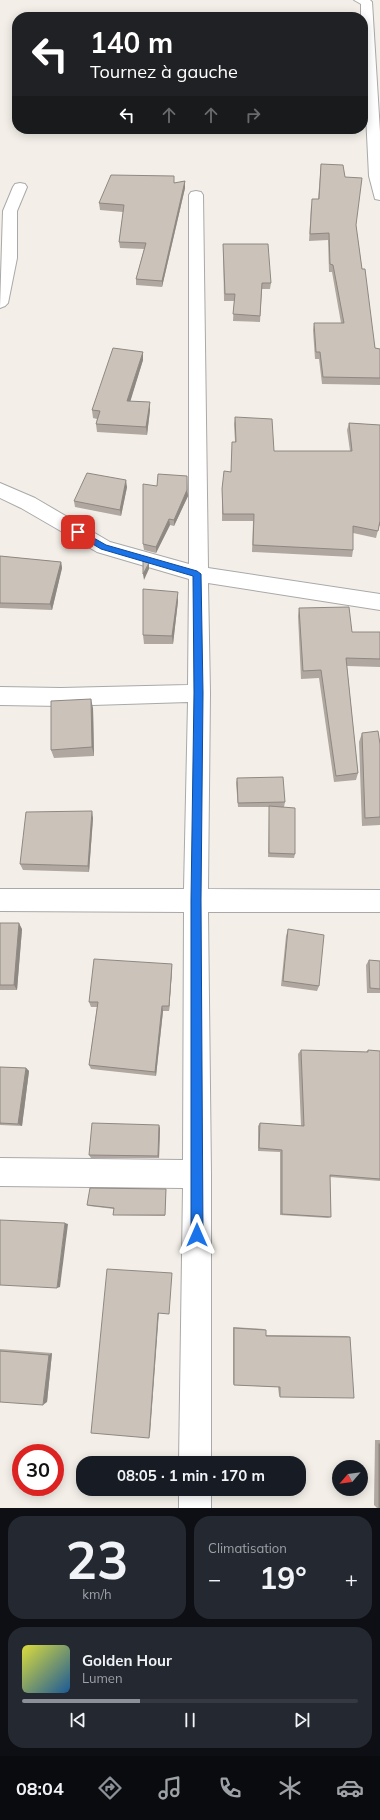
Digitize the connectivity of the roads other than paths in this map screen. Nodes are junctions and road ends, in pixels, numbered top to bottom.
1 (360, 0) edge
2 (367, 12) edge
3 (368, 31) edge
4 (378, 176) edge
5 (20, 186) dead end
6 (196, 195) dead end
7 (380, 196) edge
8 (0, 303) edge
9 (0, 490) edge
10 (197, 574) junction
11 (380, 602) edge
12 (198, 693) junction
13 (0, 696) edge
14 (0, 900) edge
15 (196, 900) junction
16 (380, 902) edge
17 (0, 1172) edge
18 (198, 1174) junction
19 (195, 1456) edge
20 (195, 1496) edge
21 (195, 1508) edge

1 - 2 street
3 - 4 street
4 - 7 street
5 - 8 street
6 - 10 street
9 - 10 street
10 - 11 street
10 - 12 street
12 - 13 street
12 - 15 street
14 - 15 street
15 - 16 street
15 - 18 street
17 - 18 street
18 - 19 street
20 - 21 street

